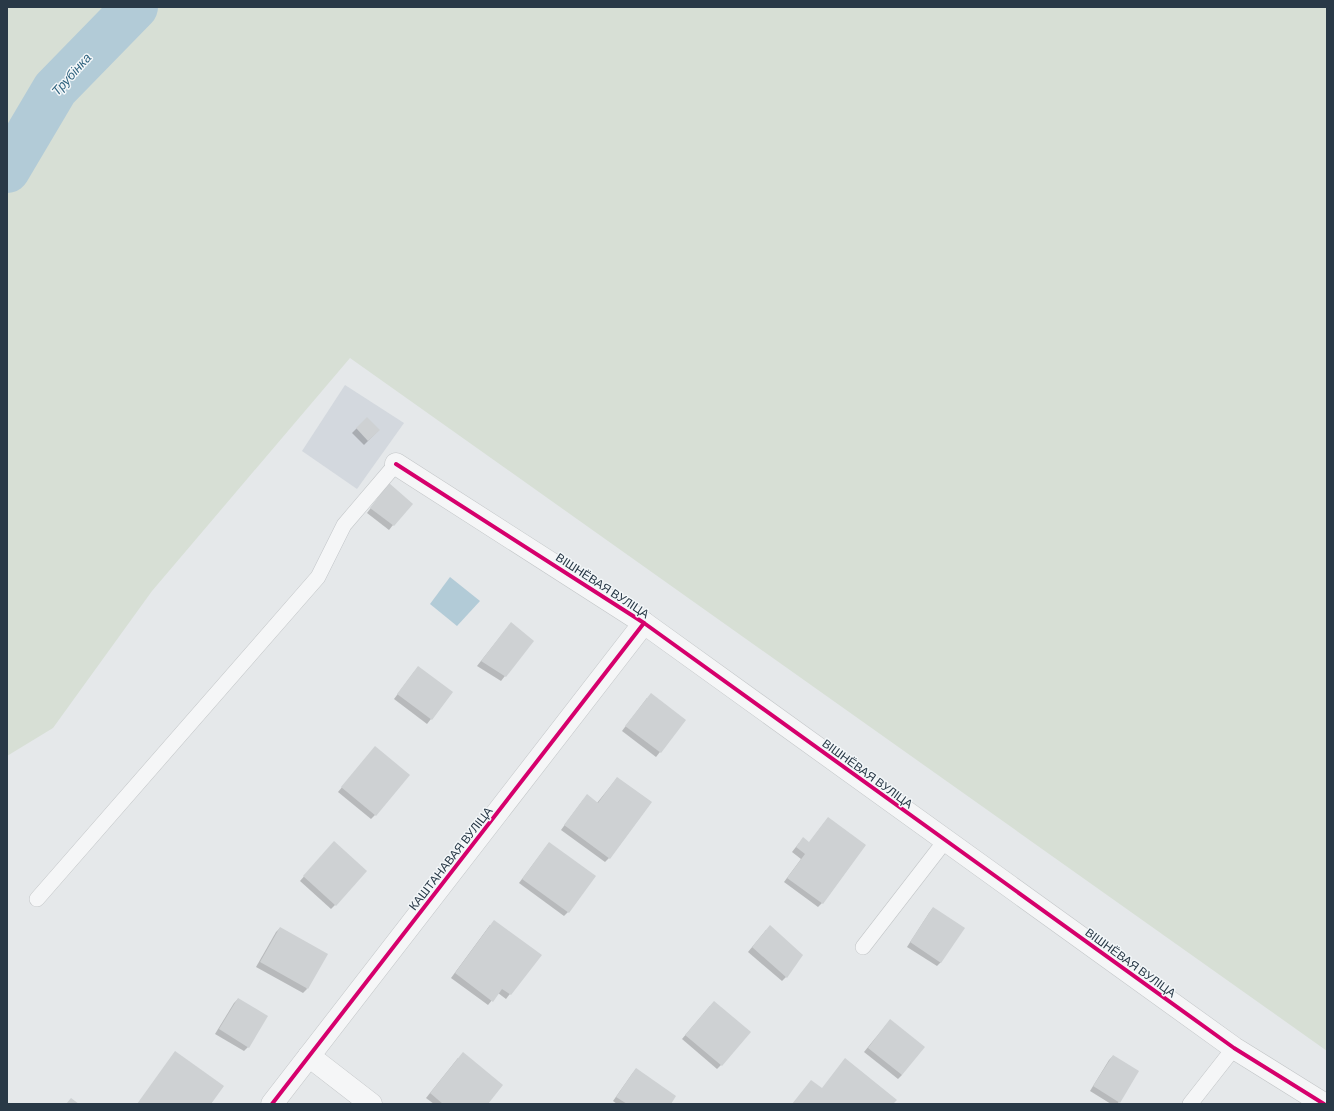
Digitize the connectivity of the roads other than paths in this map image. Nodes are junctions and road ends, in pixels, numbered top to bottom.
1 (396, 464) joint
2 (644, 623) junction
3 (945, 841) junction
4 (37, 899) dead end
5 (863, 947) dead end
6 (1234, 1048) junction
7 (309, 1056) junction
8 (272, 1104) edge
9 (371, 1104) edge
10 (1190, 1104) edge
11 (1324, 1104) edge

1 - 2 street, ВІШНЁВАЯ ВУЛІЦА
1 - 4 lane
2 - 3 street, ВІШНЁВАЯ ВУЛІЦА
2 - 7 street, КАШТАНАВАЯ ВУЛІЦА
3 - 5 lane
3 - 6 street, ВІШНЁВАЯ ВУЛІЦА
6 - 10 lane
6 - 11 street, ВІШНЁВАЯ ВУЛІЦА
7 - 8 street, КАШТАНАВАЯ ВУЛІЦА
7 - 9 street

